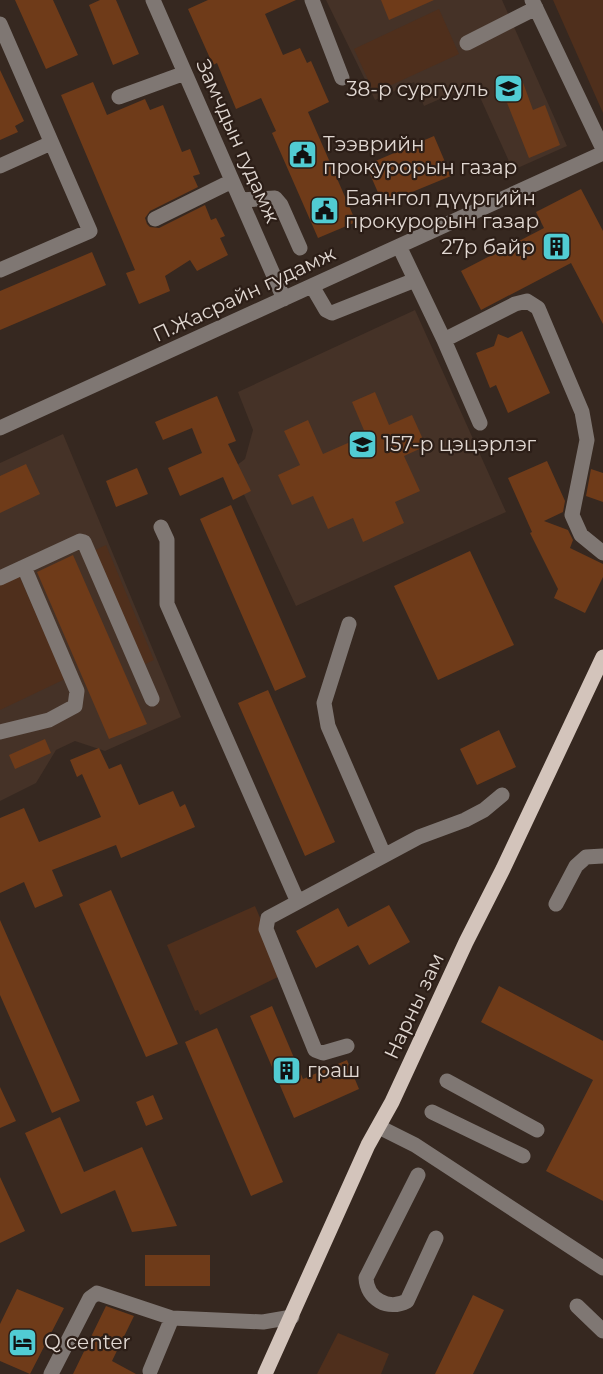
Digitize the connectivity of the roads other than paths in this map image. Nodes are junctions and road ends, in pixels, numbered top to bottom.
1 (153, 0) edge
2 (312, 0) edge
3 (534, 4) edge
4 (0, 24) edge
5 (467, 43) dead end
6 (185, 74) junction
7 (342, 78) dead end
8 (119, 97) dead end
9 (51, 143) junction
10 (603, 151) edge
11 (0, 166) edge
12 (232, 181) junction
13 (241, 200) junction
14 (155, 219) dead end
15 (399, 246) junction
16 (300, 248) dead end
17 (0, 270) edge
18 (415, 280) junction
19 (312, 286) junction
20 (284, 298) junction
21 (444, 340) junction
22 (480, 423) dead end
23 (0, 428) edge
24 (161, 527) dead end
25 (603, 554) edge
26 (24, 567) junction
27 (0, 578) edge
28 (349, 624) dead end
29 (603, 657) edge
30 (152, 699) dead end
31 (0, 732) edge
32 (502, 795) dead end
33 (384, 855) junction
34 (603, 856) edge
35 (297, 900) junction
36 (556, 904) dead end
37 (347, 1046) dead end
38 (447, 1081) dead end
39 (432, 1112) dead end
40 (379, 1127) junction
41 (537, 1130) dead end
42 (523, 1156) dead end
43 (418, 1175) dead end
44 (436, 1238) dead end
45 (603, 1268) edge
46 (577, 1306) dead end
47 (292, 1317) junction
48 (172, 1318) junction
49 (603, 1331) edge
50 (150, 1371) dead end
51 (51, 1374) edge
52 (266, 1374) edge

1 - 6 street, Замчдын гудамж
2 - 7 street
3 - 5 street
3 - 10 street
4 - 9 street
6 - 8 street
6 - 12 street, Замчдын гудамж
9 - 11 street
9 - 17 street
10 - 15 street, П.Жасрайн гудамж
12 - 13 street, Замчдын гудамж
12 - 14 street
13 - 16 street
13 - 20 street, Замчдын гудамж
15 - 18 street
15 - 19 street, П.Жасрайн гудамж
18 - 19 street
18 - 21 street
19 - 20 street, П.Жасрайн гудамж
20 - 23 street, П.Жасрайн гудамж
21 - 22 street
21 - 25 street
24 - 35 street
26 - 27 street
26 - 30 street
26 - 31 street
28 - 33 street
29 - 40 main road, Нарны зам
32 - 33 street
33 - 35 street
34 - 36 street
35 - 37 street
38 - 41 street
39 - 42 street
40 - 45 street
40 - 47 main road, Нарны зам
43 - 44 street
46 - 49 street
47 - 48 street
47 - 52 main road, Нарны зам
48 - 50 street
48 - 51 street

